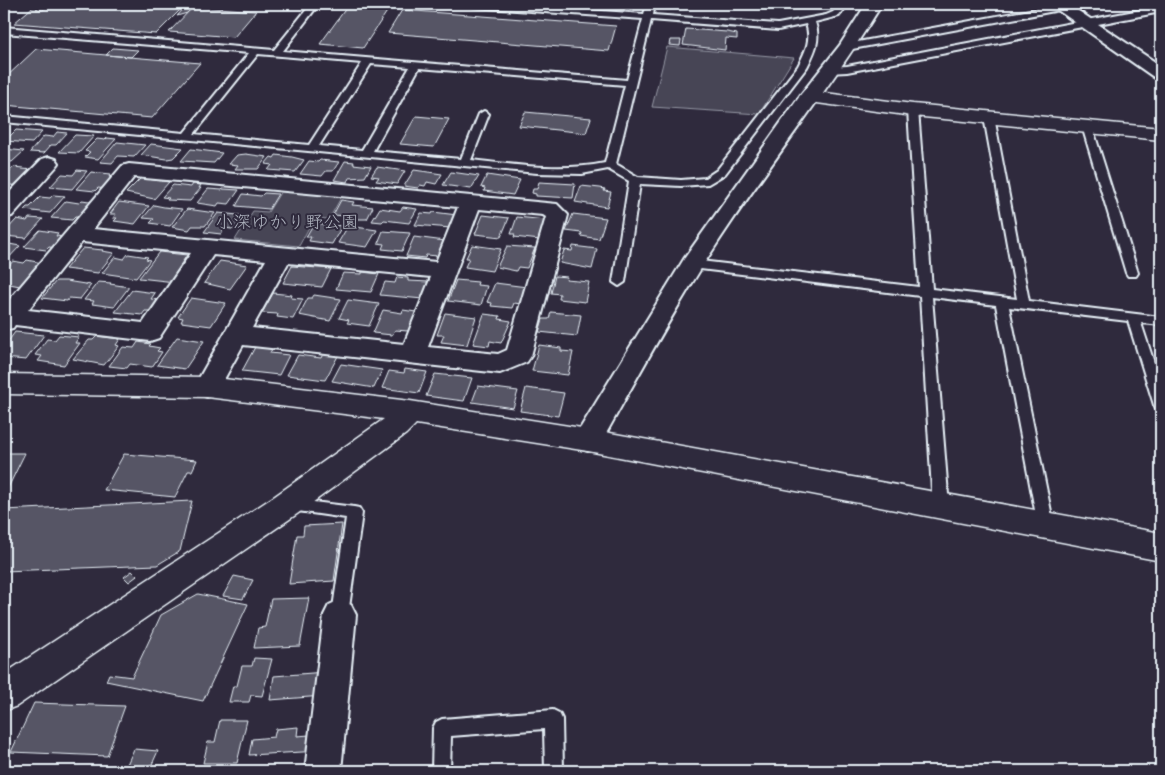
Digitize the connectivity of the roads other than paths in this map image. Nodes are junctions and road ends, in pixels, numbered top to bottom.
1 (9, 4) edge
2 (315, 4) edge
3 (474, 4) edge
4 (651, 4) edge
5 (874, 4) edge
6 (1059, 5) edge
7 (843, 6) dead end
8 (4, 8) edge
9 (1161, 8) edge
10 (647, 17) junction
11 (810, 22) junction
12 (1086, 23) junction
13 (4, 30) edge
14 (847, 47) junction
15 (256, 52) junction
16 (277, 53) junction
17 (368, 61) junction
18 (416, 65) junction
19 (828, 70) junction
20 (1161, 74) edge
21 (631, 83) junction
22 (809, 96) junction
23 (913, 110) junction
24 (484, 114) dead end
25 (988, 117) junction
26 (4, 119) edge
27 (1087, 126) junction
28 (1161, 134) edge
29 (187, 136) junction
30 (312, 148) junction
31 (366, 153) junction
32 (49, 163) dead end
33 (465, 163) junction
34 (610, 165) junction
35 (635, 180) junction
36 (471, 202) junction
37 (4, 211) edge
38 (76, 234) junction
39 (206, 247) junction
40 (281, 254) junction
41 (692, 264) junction
42 (445, 271) junction
43 (1132, 273) dead end
44 (619, 282) dead end
45 (925, 292) junction
46 (1002, 302) junction
47 (1024, 304) junction
48 (1133, 318) junction
49 (6, 319) edge
50 (1161, 321) edge
51 (235, 335) junction
52 (412, 354) junction
53 (4, 384) edge
54 (207, 387) junction
55 (1161, 405) edge
56 (410, 412) junction
57 (588, 440) junction
58 (286, 505) junction
59 (940, 507) junction
60 (1046, 526) junction
61 (1161, 547) edge
62 (340, 615) joint
63 (4, 694) edge
64 (324, 771) edge
65 (441, 771) edge
66 (554, 771) edge

1 - 8 lane
2 - 16 lane
3 - 10 lane
4 - 10 lane
5 - 14 street
6 - 12 street
6 - 14 lane
7 - 11 lane
9 - 12 lane
10 - 11 lane
10 - 21 lane
11 - 35 lane
12 - 19 lane
12 - 20 street
13 - 15 lane
14 - 19 street
15 - 16 lane
15 - 29 lane
16 - 17 lane
17 - 18 lane
17 - 30 lane
18 - 21 lane
18 - 31 lane
19 - 22 street
21 - 34 lane
22 - 23 street
22 - 41 street
23 - 25 street
23 - 45 lane
24 - 33 lane
25 - 27 street
25 - 47 lane
26 - 29 lane
27 - 28 street
27 - 43 lane
29 - 30 lane
30 - 31 lane
31 - 33 lane
32 - 37 street
33 - 34 lane
34 - 35 lane
35 - 44 lane
36 - 38 street
36 - 42 street
36 - 52 street
38 - 39 street
38 - 49 street
39 - 40 street
39 - 49 street
40 - 42 street
40 - 51 street
41 - 45 lane
41 - 57 street
42 - 52 street
45 - 46 lane
45 - 59 lane
46 - 47 lane
46 - 60 lane
47 - 48 lane
48 - 50 lane
48 - 55 lane
51 - 52 street
51 - 54 street
53 - 54 street
54 - 56 street
56 - 57 street
56 - 58 street
57 - 59 street
58 - 62 lane
58 - 63 street
59 - 60 street
60 - 61 street
62 - 64 street
65 - 66 lane

